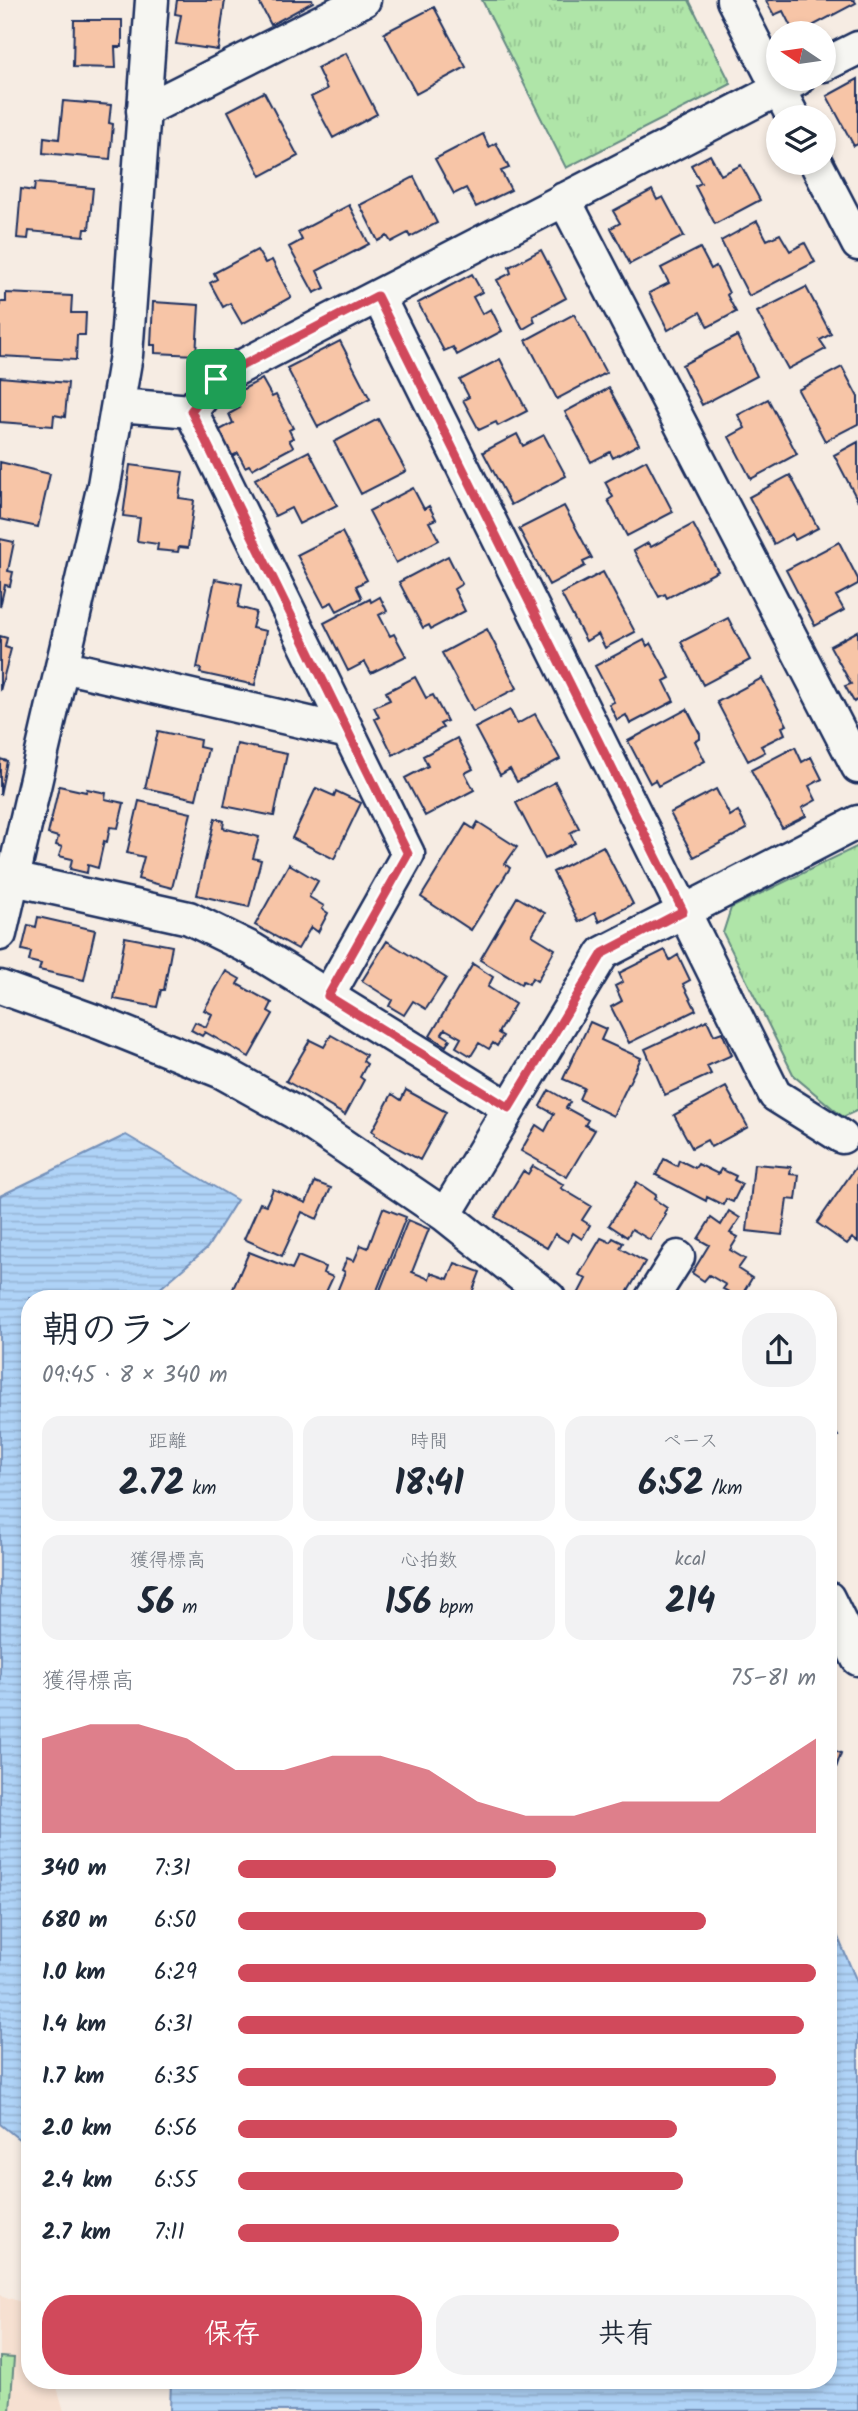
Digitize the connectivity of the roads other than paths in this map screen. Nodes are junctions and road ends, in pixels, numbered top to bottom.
1 (152, 0) edge
2 (364, 0) edge
3 (733, 0) edge
4 (858, 48) edge
5 (766, 50) edge
6 (836, 59) edge
7 (774, 91) edge
8 (143, 111) junction
9 (823, 175) edge
10 (564, 199) junction
11 (858, 244) edge
12 (377, 296) junction
13 (119, 405) junction
14 (191, 411) junction
15 (62, 666) junction
16 (348, 732) junction
17 (858, 767) edge
18 (858, 821) edge
19 (13, 879) junction
20 (683, 911) junction
21 (0, 934) edge
22 (0, 987) edge
23 (328, 996) junction
24 (509, 1108) junction
25 (842, 1137) dead end
26 (445, 1215) junction
27 (678, 1257) dead end
28 (539, 1290) edge
29 (657, 1290) edge
30 (837, 1616) edge
31 (858, 1659) edge

1 - 8 street
2 - 8 street
3 - 5 street
4 - 6 street
7 - 10 street
8 - 13 street
9 - 11 street
10 - 12 street
10 - 17 street
12 - 14 street
12 - 20 street
13 - 14 street
13 - 15 street
14 - 16 street
15 - 16 street
15 - 19 street
16 - 23 street
18 - 20 street
19 - 21 street
19 - 23 street
20 - 24 street
20 - 25 street
22 - 26 street
23 - 24 street
24 - 26 street
26 - 28 street
27 - 29 street
30 - 31 street

